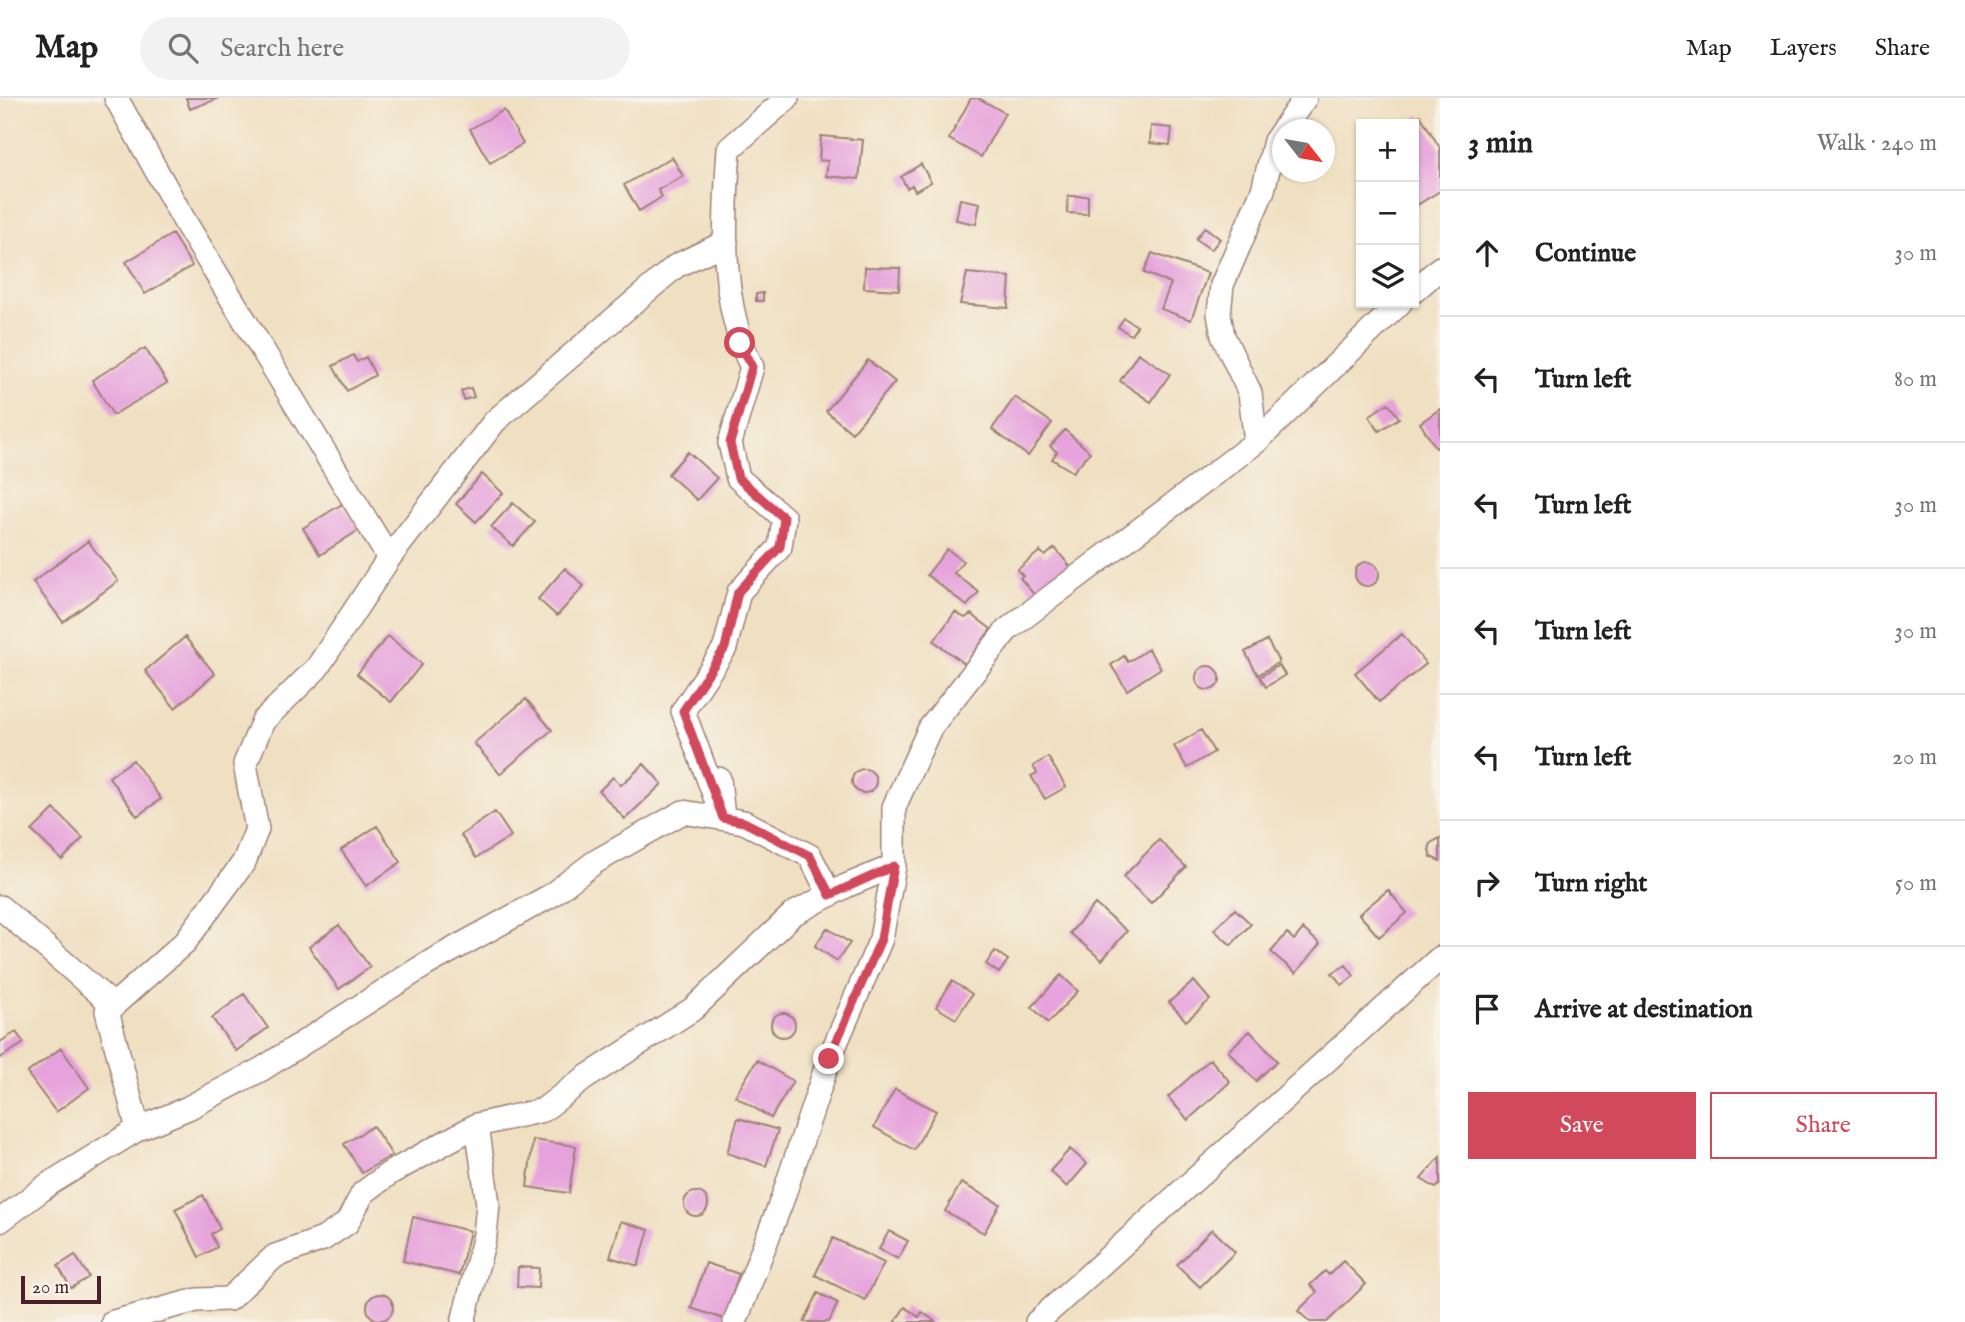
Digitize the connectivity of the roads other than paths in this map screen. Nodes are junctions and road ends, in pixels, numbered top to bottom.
1 (116, 98) edge
2 (787, 98) edge
3 (1305, 98) edge
4 (726, 242) junction
5 (1440, 268) edge
6 (1419, 287) edge
7 (1395, 308) edge
8 (1256, 442) junction
9 (389, 558) junction
10 (719, 779) dead end
11 (723, 818) junction
12 (894, 866) junction
13 (830, 895) junction
14 (0, 907) edge
15 (1440, 958) edge
16 (114, 1006) junction
17 (477, 1125) junction
18 (138, 1129) junction
19 (0, 1221) edge
20 (113, 1322) edge
21 (463, 1322) edge
22 (735, 1322) edge
23 (1037, 1322) edge

1 - 9 street
2 - 4 street
3 - 8 street
4 - 9 street
4 - 11 street
5 - 6 street
7 - 8 street
8 - 12 street
9 - 16 street
10 - 11 street
11 - 13 street
11 - 18 street
12 - 13 street
12 - 22 street
13 - 17 street
14 - 16 street
15 - 23 street
16 - 18 street
17 - 20 street
17 - 21 street
18 - 19 street

